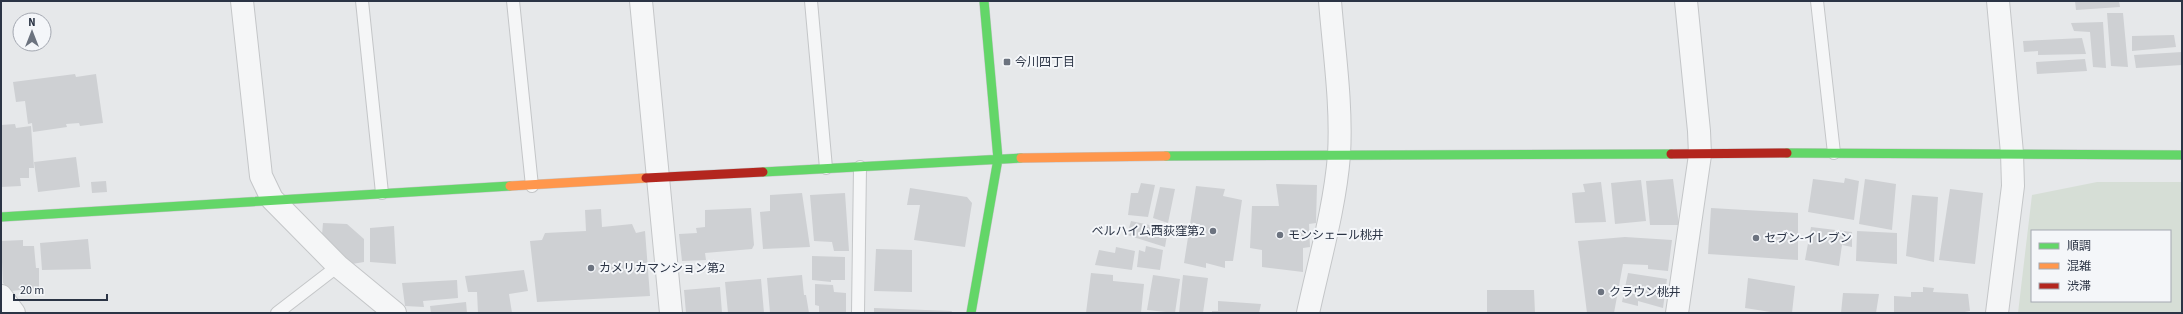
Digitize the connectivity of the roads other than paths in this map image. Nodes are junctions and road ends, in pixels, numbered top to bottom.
1 (242, 1) edge
2 (362, 1) edge
3 (512, 1) edge
4 (642, 1) edge
5 (811, 1) edge
6 (984, 1) edge
7 (1330, 1) edge
8 (1686, 1) edge
9 (1817, 1) edge
10 (1998, 1) edge
11 (1834, 153) junction
12 (2012, 153) junction
13 (1700, 155) junction
14 (2182, 155) edge
15 (1339, 156) junction
16 (998, 159) junction
17 (860, 167) junction
18 (826, 168) junction
19 (658, 178) junction
20 (532, 186) junction
21 (382, 193) junction
22 (272, 200) junction
23 (1, 217) edge
24 (338, 266) junction
25 (1, 296) edge
26 (14, 313) edge
27 (277, 313) edge
28 (395, 313) edge
29 (671, 313) edge
30 (858, 313) edge
31 (971, 313) edge
32 (1308, 313) edge
33 (1677, 313) edge
34 (1997, 313) edge

1 - 22 street
2 - 21 lane
3 - 20 lane
4 - 19 street
5 - 18 lane
6 - 16 street
7 - 15 street
8 - 13 street
9 - 11 lane
10 - 12 street
11 - 12 street
11 - 13 street
12 - 14 street
12 - 34 street
13 - 15 street
13 - 33 street
15 - 16 street
15 - 32 street
16 - 17 street
16 - 31 street
17 - 18 street
17 - 30 lane
18 - 19 street
19 - 20 street
19 - 29 street
20 - 21 street
21 - 22 street
22 - 23 street
22 - 24 street
24 - 27 lane
24 - 28 street
25 - 26 street

